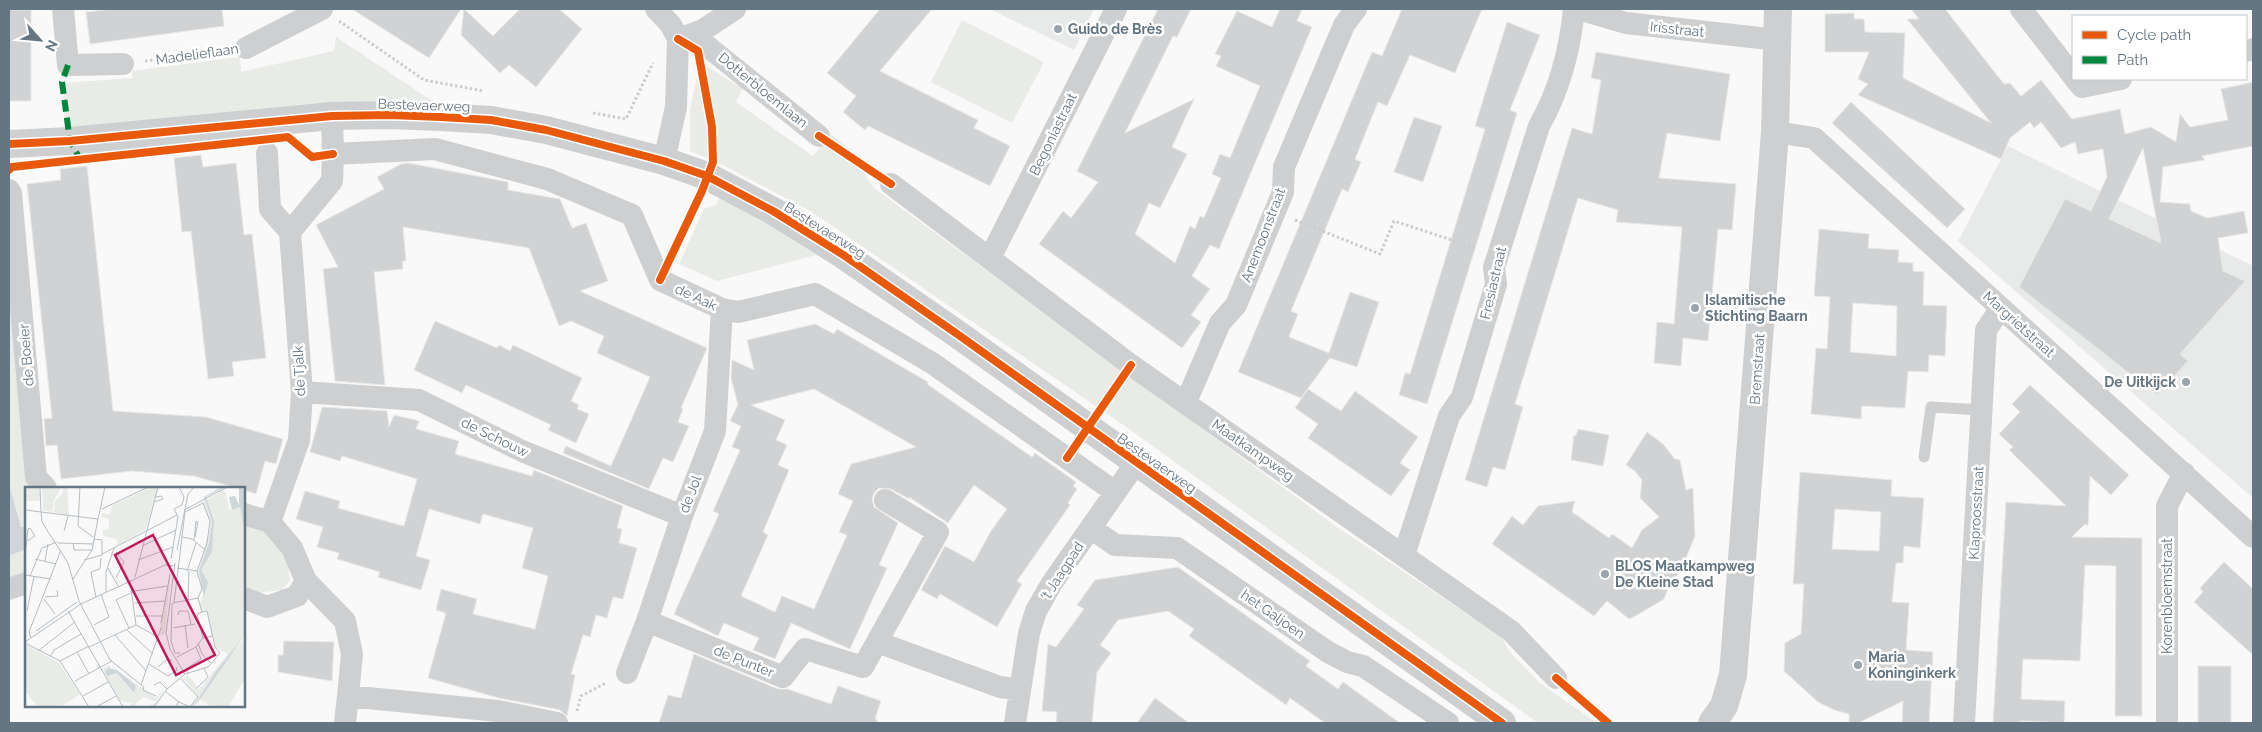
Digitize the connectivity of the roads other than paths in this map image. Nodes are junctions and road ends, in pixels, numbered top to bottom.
1 (63, 9) edge
2 (322, 9) edge
3 (735, 9) edge
4 (1116, 9) edge
5 (1356, 9) edge
6 (1576, 9) edge
7 (1778, 9) edge
8 (2021, 9) edge
9 (668, 24) edge
10 (1778, 40) junction
11 (246, 48) road end
12 (123, 64) road end
13 (2072, 74) edge
14 (2076, 80) edge
15 (2116, 80) edge
16 (332, 116) junction
17 (1775, 132) junction
18 (819, 136) dead end
19 (9, 144) edge
20 (267, 153) dead end
21 (333, 154) junction
22 (664, 161) junction
23 (891, 184) dead end
24 (9, 190) edge
25 (290, 232) junction
26 (990, 258) junction
27 (2001, 308) junction
28 (722, 309) junction
29 (302, 392) junction
30 (1186, 402) junction
31 (1981, 410) junction
32 (1924, 457) dead end
33 (1136, 463) junction
34 (2184, 473) junction
35 (45, 487) edge
36 (1115, 492) junction
37 (885, 500) dead end
38 (245, 514) edge
39 (682, 516) junction
40 (270, 522) junction
41 (1091, 528) junction
42 (2253, 537) edge
43 (1404, 556) junction
44 (306, 581) junction
45 (25, 583) edge
46 (9, 589) edge
47 (245, 598) edge
48 (647, 621) junction
49 (876, 642) junction
50 (627, 673) road end
51 (1556, 678) dead end
52 (1020, 690) junction
53 (348, 696) junction
54 (566, 719) edge
55 (345, 723) edge
56 (1016, 723) edge
57 (1448, 723) edge
58 (1502, 723) edge
59 (1712, 723) edge
60 (1964, 723) edge
61 (2167, 723) edge

1 - 12 street
2 - 11 street, Madelieflaan
3 - 9 street
4 - 26 street, Begoniastraat
5 - 30 street, Anemoonstraat
6 - 10 street, Irisstraat
6 - 43 street, Fresiastraat
7 - 10 street, Bremstraat
8 - 13 street
9 - 18 street, Dotterbloemlaan
9 - 22 street
10 - 17 street, Bremstraat
14 - 15 street
16 - 19 street, Bestevaerweg
16 - 21 street
16 - 22 street, Bestevaerweg
17 - 27 street, Margrietstraat
17 - 59 street, Bremstraat
20 - 25 street
21 - 25 street
21 - 28 street, de Aak
22 - 33 street, Bestevaerweg
23 - 26 street, Maatkampweg
24 - 35 street, de Boeier
25 - 29 street, de Tjalk
26 - 30 street, Maatkampweg
27 - 31 street, Klaproosstraat
27 - 34 street, Margrietstraat
28 - 36 street, de Aak
28 - 39 street, de Jol
29 - 39 street, de Schouw
29 - 40 street, de Tjalk
30 - 43 street, Maatkampweg
31 - 32 lane
31 - 60 street, Klaproosstraat
33 - 36 street, 't Jaagpad
33 - 58 street, Bestevaerweg
34 - 42 street, Margrietstraat
34 - 61 street, Korenbloemstraat
36 - 41 street, 't Jaagpad
37 - 49 street, de Punter
38 - 40 street
39 - 48 street, de Jol
40 - 44 street
41 - 52 street, 't Jaagpad
41 - 57 street, het Galjoen
43 - 51 street, Maatkampweg
44 - 47 street
44 - 53 street
45 - 46 street
48 - 49 street, de Punter
48 - 50 street, de Jol
49 - 52 street
52 - 56 street, 't Jaagpad
53 - 54 street
53 - 55 street

